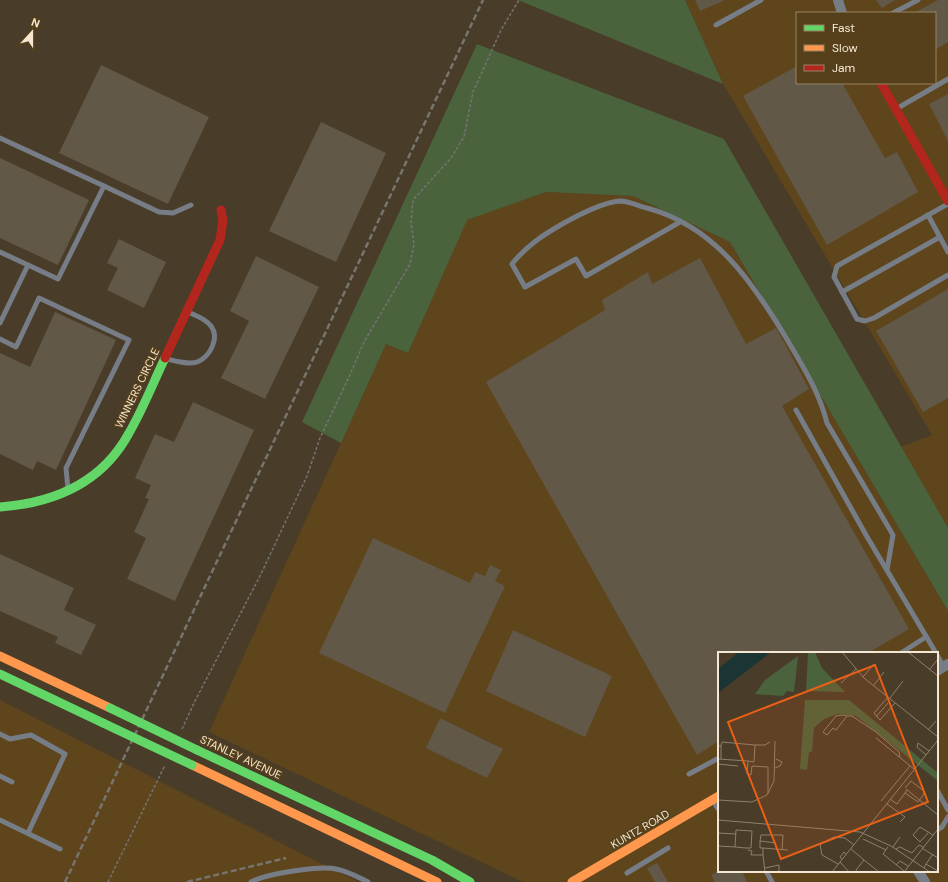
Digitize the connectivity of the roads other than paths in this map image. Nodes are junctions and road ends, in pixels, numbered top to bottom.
1 (761, 0) edge
2 (838, 0) edge
3 (918, 0) edge
4 (842, 12) edge
5 (895, 12) edge
6 (716, 25) dead end
7 (948, 79) edge
8 (881, 84) edge
9 (896, 109) junction
10 (0, 138) edge
11 (104, 186) junction
12 (948, 201) edge
13 (948, 204) edge
14 (191, 205) dead end
15 (221, 210) dead end
16 (928, 215) junction
17 (680, 222) junction
18 (940, 237) junction
19 (0, 252) edge
20 (948, 252) edge
21 (28, 265) junction
22 (948, 275) edge
23 (842, 292) junction
24 (187, 311) junction
25 (0, 323) edge
26 (0, 339) edge
27 (164, 358) junction
28 (796, 410) dead end
29 (69, 492) junction
30 (0, 507) edge
31 (887, 570) junction
32 (926, 637) junction
33 (903, 652) edge
34 (935, 652) edge
35 (0, 656) edge
36 (938, 658) edge
37 (943, 667) edge
38 (0, 674) edge
39 (0, 734) edge
40 (718, 759) edge
41 (689, 774) dead end
42 (0, 776) edge
43 (12, 782) dead end
44 (938, 792) edge
45 (716, 798) edge
46 (948, 810) edge
47 (948, 817) edge
48 (0, 820) edge
49 (938, 829) edge
50 (28, 833) junction
51 (668, 848) dead end
52 (60, 849) dead end
53 (767, 872) edge
54 (919, 872) edge
55 (627, 873) dead end
56 (251, 882) edge
57 (368, 882) edge
58 (437, 882) edge
59 (470, 882) edge
60 (572, 882) edge
61 (772, 882) edge
62 (925, 882) edge

1 - 6 lane
2 - 4 street
3 - 5 lane
7 - 9 lane
8 - 9 main road
9 - 12 main road
10 - 11 lane
11 - 14 lane
11 - 21 lane
13 - 16 lane
15 - 24 main road, WINNERS CIRCLE
16 - 18 lane
16 - 23 lane
17 - 17 lane
17 - 31 lane
18 - 20 lane
18 - 23 lane
19 - 21 lane
21 - 25 lane
22 - 23 lane
24 - 27 main road, WINNERS CIRCLE
24 - 27 lane
26 - 29 lane
27 - 29 main road, WINNERS CIRCLE
28 - 31 lane
29 - 30 main road, WINNERS CIRCLE
31 - 32 lane
32 - 33 lane
32 - 34 lane
35 - 59 main road, STANLEY AVENUE, bridge
36 - 37 lane
38 - 58 main road, bridge
39 - 50 lane
40 - 41 lane
42 - 43 lane
44 - 46 lane
45 - 60 main road, KUNTZ ROAD
47 - 49 lane
48 - 50 lane
50 - 52 lane
51 - 55 lane
53 - 61 lane
54 - 62 street
56 - 57 lane

